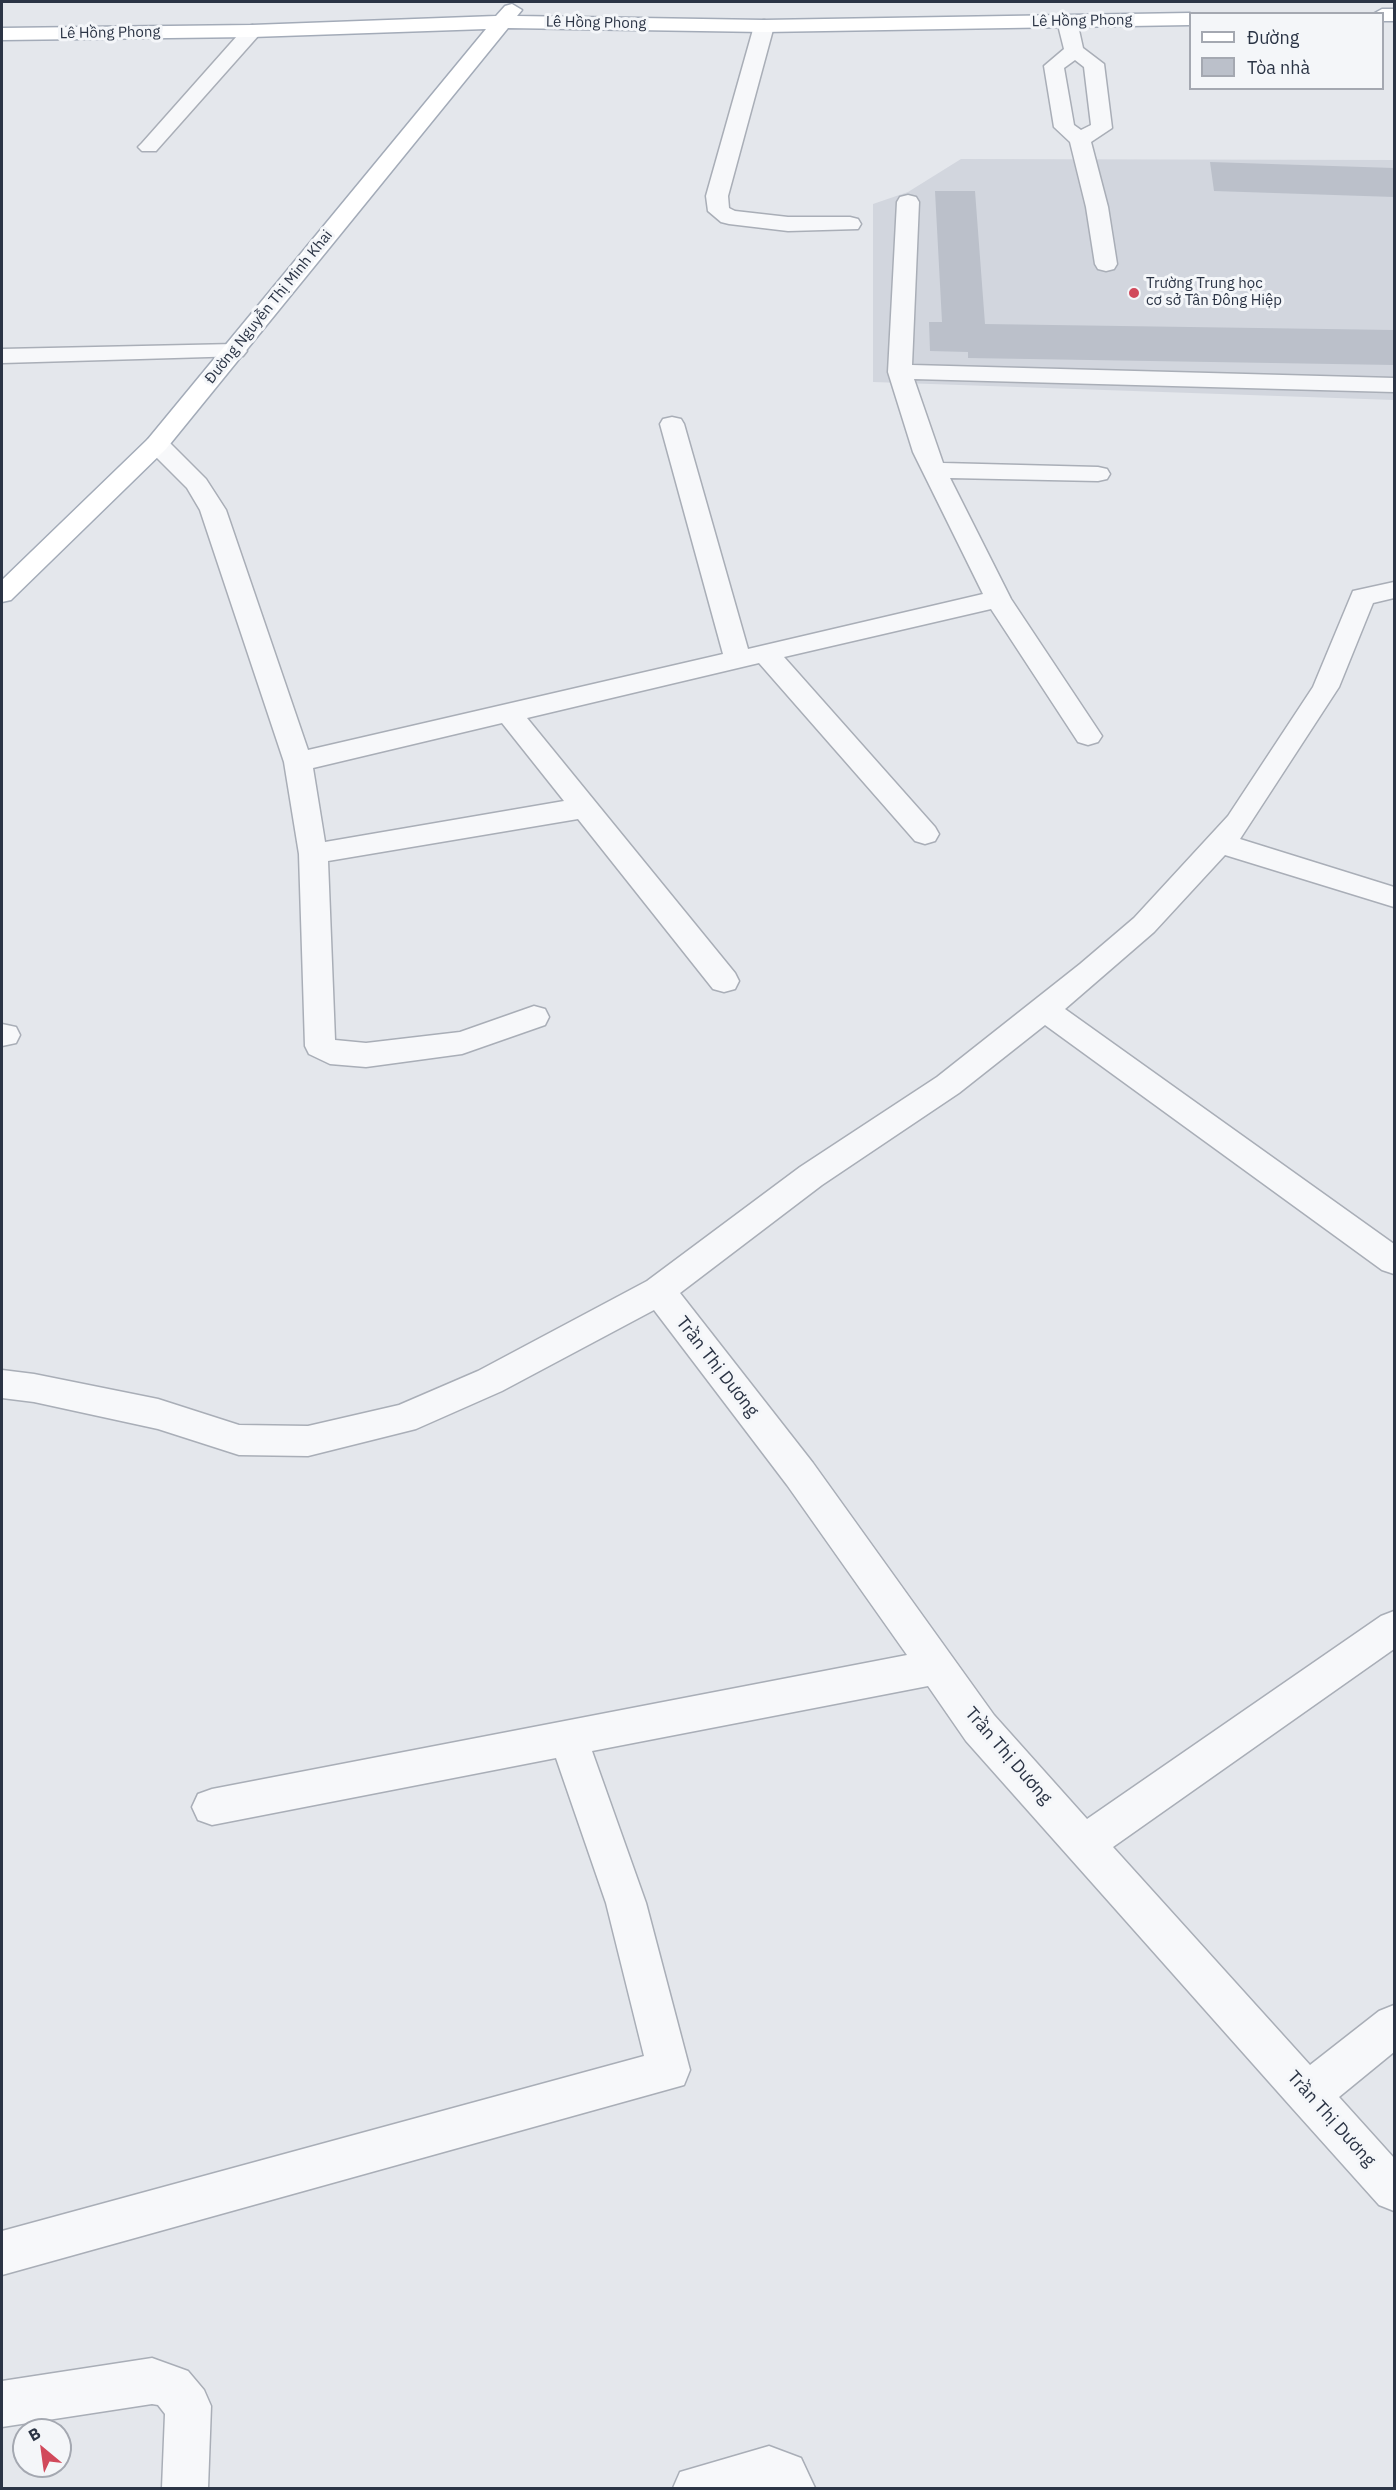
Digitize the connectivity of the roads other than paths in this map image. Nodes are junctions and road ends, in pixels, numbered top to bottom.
1 (518, 2) edge
2 (1189, 19) edge
3 (504, 21) junction
4 (1067, 21) junction
5 (764, 26) junction
6 (252, 31) junction
7 (2, 34) edge
8 (1074, 51) junction
9 (1080, 139) junction
10 (149, 147) dead end
11 (908, 202) dead end
12 (850, 224) dead end
13 (1106, 264) dead end
14 (235, 351) junction
15 (2, 356) edge
16 (900, 372) junction
17 (1395, 385) edge
18 (672, 424) dead end
19 (157, 444) junction
20 (935, 470) junction
21 (1098, 474) dead end
22 (1395, 590) edge
23 (2, 594) edge
24 (998, 599) junction
25 (765, 653) junction
26 (738, 660) junction
27 (508, 712) junction
28 (1088, 736) dead end
29 (298, 762) junction
30 (583, 808) junction
31 (925, 834) dead end
32 (1220, 843) junction
33 (313, 854) junction
34 (1395, 897) edge
35 (723, 981) dead end
36 (1044, 1009) junction
37 (534, 1017) dead end
38 (1395, 1261) edge
39 (659, 1291) junction
40 (2, 1384) edge
41 (1395, 1628) edge
42 (936, 1667) junction
43 (568, 1738) junction
44 (212, 1807) dead end
45 (1086, 1843) junction
46 (1395, 2026) edge
47 (1308, 2094) junction
48 (1395, 2190) edge
49 (2, 2253) edge
50 (2, 2404) edge
51 (185, 2488) edge
52 (696, 2488) edge
53 (792, 2488) edge

1 - 3 main road, Đường Nguyễn Thị Minh Khai
2 - 4 main road, Lê Hồng Phong
3 - 5 main road, Lê Hồng Phong
3 - 6 main road, Lê Hồng Phong
3 - 14 main road, Đường Nguyễn Thị Minh Khai
4 - 5 main road, Lê Hồng Phong
4 - 8 street
5 - 12 street
6 - 7 main road, Lê Hồng Phong
6 - 10 street
8 - 9 street
8 - 9 street
9 - 13 street
11 - 16 street
14 - 15 street
14 - 19 main road, Đường Nguyễn Thị Minh Khai
16 - 17 street
16 - 20 street
18 - 26 street
19 - 23 main road, Đường Nguyễn Thị Minh Khai
19 - 29 street
20 - 21 street
20 - 24 street
22 - 32 street
24 - 25 street
24 - 28 street
25 - 26 street
25 - 31 street
26 - 27 street
27 - 29 street
27 - 30 street
29 - 33 street
30 - 33 street
30 - 35 street
32 - 34 street
32 - 36 street
33 - 37 street
36 - 38 street
36 - 39 street
39 - 40 street
39 - 42 street, Trần Thị Dương
41 - 45 street
42 - 43 street
42 - 45 street, Trần Thị Dương
43 - 44 street
43 - 49 street
45 - 47 street, Trần Thị Dương
46 - 47 street
47 - 48 street, Trần Thị Dương
50 - 51 street
52 - 53 street

